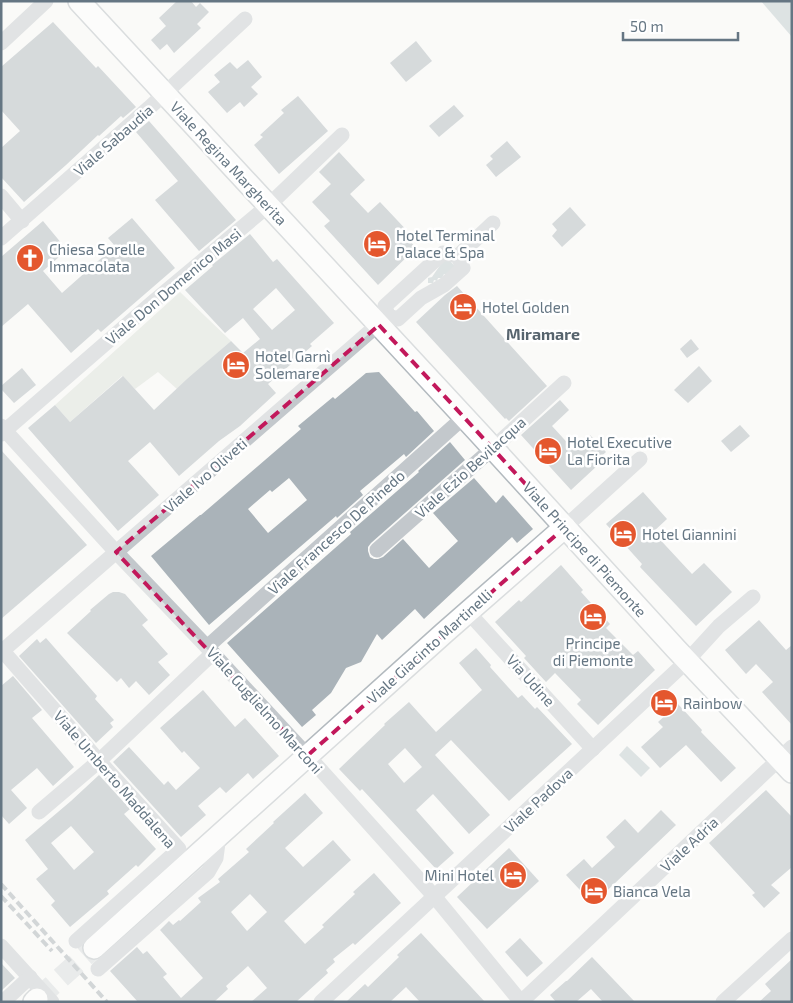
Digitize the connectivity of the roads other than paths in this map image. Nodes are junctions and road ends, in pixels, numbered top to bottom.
1 (46, 1) edge
2 (79, 1) edge
3 (245, 19) dead end
4 (1, 42) edge
5 (165, 94) junction
6 (342, 135) dead end
7 (1, 196) edge
8 (269, 205) junction
9 (22, 221) junction
10 (493, 223) dead end
11 (1, 238) edge
12 (458, 256) junction
13 (402, 291) junction
14 (415, 304) junction
15 (384, 320) junction
16 (564, 383) dead end
17 (464, 417) junction
18 (3, 431) edge
19 (493, 448) junction
20 (640, 459) dead end
21 (565, 527) junction
22 (376, 550) dead end
23 (116, 552) junction
24 (753, 597) dead end
25 (468, 612) junction
26 (210, 650) junction
27 (2, 651) edge
28 (687, 661) junction
29 (593, 749) junction
30 (307, 756) junction
31 (788, 760) edge
32 (99, 761) junction
33 (39, 812) dead end
34 (219, 835) junction
35 (434, 896) junction
36 (792, 939) edge
37 (85, 944) joint
38 (1, 946) edge
39 (98, 969) dead end
40 (30, 977) junction
41 (41, 1001) edge
42 (3, 1002) edge
43 (321, 1002) edge
44 (521, 1002) edge
45 (723, 1002) edge

1 - 4 street
2 - 5 street, Viale Regina Margherita
3 - 5 street, Viale Sabaudia
5 - 8 street, Viale Regina Margherita
5 - 9 street, Viale Sabaudia
6 - 8 street, Viale Don Domenico Masi
7 - 9 street
8 - 15 street, Viale Regina Margherita
8 - 18 street, Viale Don Domenico Masi
9 - 11 street, Viale Sabaudia
10 - 12 street
12 - 13 street
12 - 14 street, Viale Ivo Oliveti
13 - 14 street
13 - 15 street
14 - 15 street, Viale Ivo Oliveti
15 - 17 street, Viale Principe di Piemonte
15 - 23 street, Viale Ivo Oliveti
16 - 19 street, Viale Ezio Bevilacqua
17 - 19 street, Viale Principe di Piemonte
17 - 26 street, Viale Francesco De Pinedo
18 - 23 street, Viale Guglielmo Marconi
19 - 21 street, Viale Principe di Piemonte
19 - 22 street, Viale Ezio Bevilacqua
20 - 21 street, Viale Giacinto Martinelli
21 - 25 street, Viale Giacinto Martinelli
21 - 28 street, Viale Principe di Piemonte
23 - 26 street, Viale Guglielmo Marconi
23 - 27 street, Viale Ivo Oliveti
24 - 28 street, Viale Padova
25 - 29 street, Via Udine
25 - 30 street, Viale Giacinto Martinelli
26 - 30 street, Viale Guglielmo Marconi
26 - 32 street, Viale Francesco De Pinedo
27 - 32 street, Viale Umberto Maddalena
28 - 29 street, Viale Padova
28 - 31 street, Viale Principe di Piemonte
29 - 35 street, Viale Padova
30 - 34 street, Viale Giacinto Martinelli
30 - 35 street, Viale Guglielmo Marconi
31 - 44 street, Viale Adria
32 - 33 street, Viale Francesco De Pinedo
32 - 37 street, Viale Umberto Maddalena
34 - 37 street, Viale Giacinto Martinelli
34 - 39 street
35 - 43 street, Viale Padova
35 - 44 street, Viale Guglielmo Marconi
36 - 45 street
38 - 40 street
40 - 41 street
40 - 42 street

